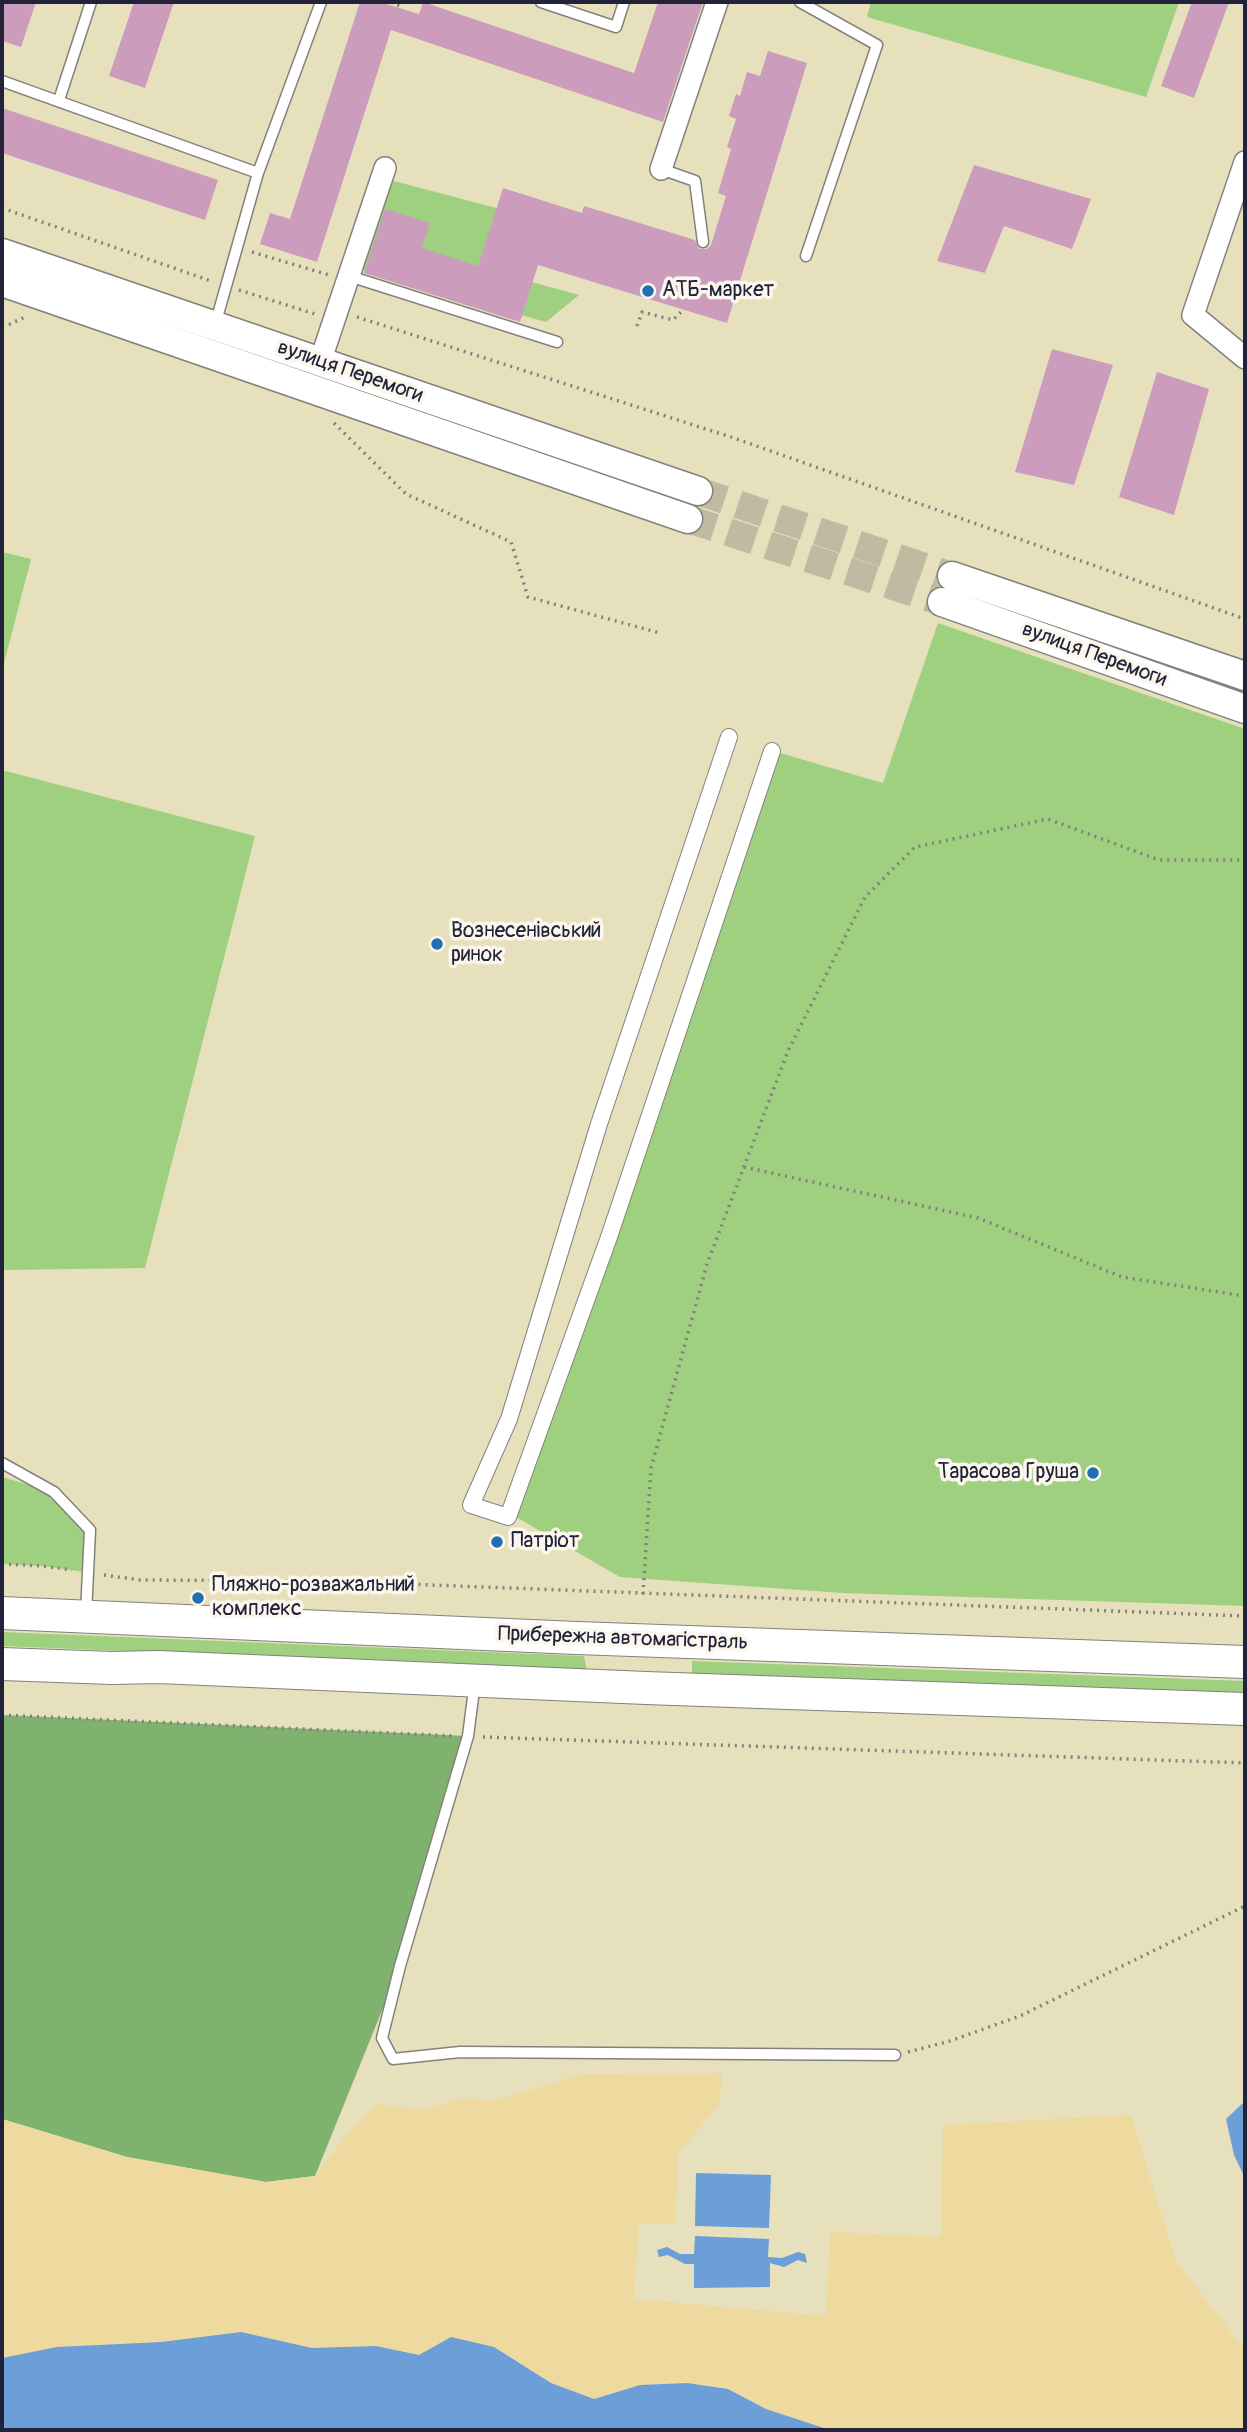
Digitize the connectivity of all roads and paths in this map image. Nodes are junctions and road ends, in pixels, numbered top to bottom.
1 (91, 2) edge
2 (321, 2) edge
3 (390, 2) edge
4 (541, 2) edge
5 (624, 2) edge
6 (717, 2) edge
7 (800, 2) edge
8 (400, 6) dead end
9 (2, 80) edge
10 (59, 100) junction
11 (1245, 162) edge
12 (385, 168) dead end
13 (661, 169) joint
14 (258, 173) junction
15 (2, 208) edge
16 (703, 242) dead end
17 (237, 247) junction
18 (2, 253) edge
19 (806, 256) dead end
20 (348, 278) junction
21 (2, 282) edge
22 (226, 286) junction
23 (684, 309) dead end
24 (336, 316) junction
25 (215, 326) junction
26 (637, 326) dead end
27 (557, 342) dead end
28 (1245, 358) edge
29 (320, 362) junction
30 (328, 416) dead end
31 (698, 491) tunnel mouth
32 (688, 519) tunnel mouth
33 (1245, 619) edge
34 (660, 633) dead end
35 (1245, 676) edge
36 (1245, 709) edge
37 (729, 737) dead end
38 (772, 751) dead end
39 (1245, 860) edge
40 (744, 1167) junction
41 (1245, 1296) edge
42 (2, 1463) edge
43 (2, 1564) edge
44 (86, 1572) junction
45 (643, 1594) junction
46 (2, 1613) edge
47 (1245, 1616) edge
48 (86, 1617) junction
49 (577, 1638) junction
50 (705, 1643) junction
51 (1245, 1662) edge
52 (2, 1664) edge
53 (476, 1680) junction
54 (601, 1685) junction
55 (685, 1689) junction
56 (1245, 1709) edge
57 (2, 1715) edge
58 (468, 1737) junction
59 (1245, 1763) edge
60 (1245, 1906) edge
61 (895, 2055) joint

1 - 10 lane
2 - 14 lane
3 - 8 path
4 - 5 lane
6 - 13 street
7 - 19 lane
9 - 10 lane
10 - 14 lane
11 - 28 street
12 - 20 street
13 - 16 lane
14 - 17 lane
15 - 22 path
17 - 20 path
17 - 22 lane
18 - 25 main road, вулиця Перемоги
20 - 24 street
20 - 27 lane
21 - 32 main road, вулиця Перемоги
22 - 24 path
22 - 25 lane
23 - 26 path
24 - 29 street
24 - 33 path
25 - 29 main road, вулиця Перемоги
29 - 31 main road, вулиця Перемоги
30 - 34 path
35 - 36 main road, вулиця Перемоги
37 - 38 street
39 - 40 path
40 - 41 path
40 - 45 path
42 - 44 lane
43 - 44 path
44 - 45 path
44 - 48 lane
45 - 47 path
46 - 48 main road, Прибережна автомагістраль
48 - 49 main road, Прибережна автомагістраль
49 - 50 main road, Прибережна автомагістраль
49 - 54 main road
50 - 51 main road, Прибережна автомагістраль
50 - 55 main road
52 - 53 main road
53 - 54 main road
53 - 58 lane
54 - 55 main road
55 - 56 main road
57 - 58 path
58 - 59 path
58 - 61 lane
60 - 61 path

